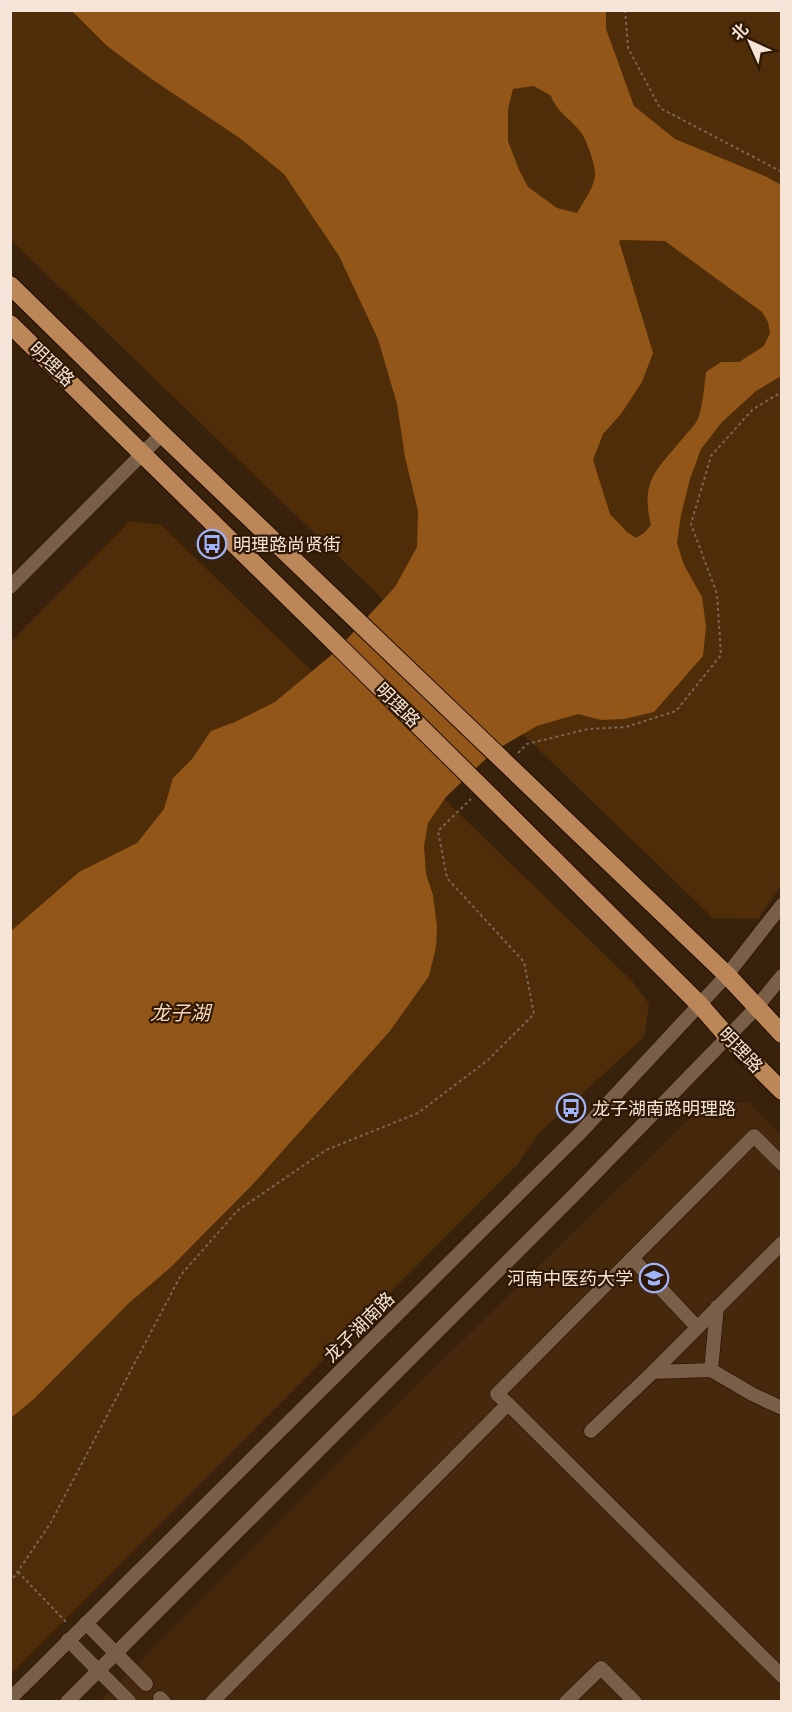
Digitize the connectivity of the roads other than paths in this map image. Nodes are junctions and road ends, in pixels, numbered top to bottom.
1 (10, 285) edge
2 (10, 324) edge
3 (162, 434) junction
4 (143, 452) junction
5 (10, 587) edge
6 (782, 905) edge
7 (727, 975) junction
8 (782, 976) edge
9 (699, 1004) junction
10 (756, 1008) junction
11 (782, 1034) edge
12 (728, 1037) junction
13 (782, 1091) edge
14 (782, 1164) edge
15 (782, 1242) edge
16 (632, 1258) junction
17 (717, 1307) junction
18 (697, 1327) junction
19 (711, 1370) junction
20 (653, 1372) junction
21 (508, 1404) junction
22 (782, 1408) edge
23 (591, 1431) dead end
24 (77, 1632) junction
25 (115, 1653) junction
26 (99, 1670) junction
27 (782, 1676) edge
28 (146, 1684) dead end
29 (10, 1698) edge
30 (67, 1701) edge
31 (129, 1701) edge
32 (212, 1701) edge
33 (566, 1701) edge
34 (634, 1701) edge

1 - 3 main road, 明理路
2 - 4 main road, 明理路
3 - 4 street
3 - 7 main road, 明理路, bridge
4 - 5 street
4 - 9 main road, 明理路, bridge
6 - 7 street, 龙子湖南路
7 - 9 street, 龙子湖南路
7 - 10 main road, 明理路
8 - 10 street
9 - 12 main road, 明理路
9 - 24 street, 龙子湖南路
10 - 11 main road, 明理路
10 - 12 street
12 - 13 main road, 明理路
12 - 25 street
14 - 16 street
15 - 17 street
16 - 18 street
16 - 21 street
17 - 18 street
17 - 19 street
18 - 20 street
19 - 20 street
19 - 22 street
20 - 23 street
21 - 27 street
21 - 32 street
24 - 25 street
24 - 26 street
24 - 29 street, 龙子湖南路
25 - 26 street
25 - 28 street
26 - 30 street
26 - 31 street
33 - 34 street

